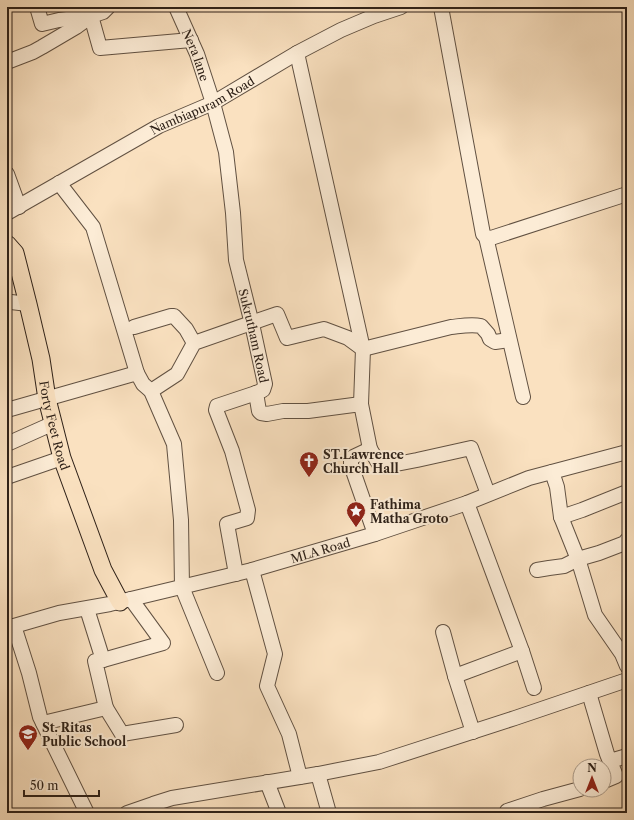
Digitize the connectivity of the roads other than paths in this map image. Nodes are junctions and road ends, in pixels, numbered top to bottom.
1 (36, 7) edge
2 (108, 7) edge
3 (176, 7) edge
4 (401, 7) edge
5 (441, 7) edge
6 (91, 16) junction
7 (191, 40) junction
8 (297, 53) junction
9 (7, 62) edge
10 (213, 103) junction
11 (7, 174) edge
12 (59, 183) junction
13 (627, 194) edge
14 (13, 210) edge
15 (486, 237) junction
16 (7, 244) edge
17 (7, 303) edge
18 (28, 304) junction
19 (252, 324) junction
20 (134, 327) dead end
21 (510, 340) junction
22 (194, 343) junction
23 (363, 349) junction
24 (137, 373) junction
25 (151, 391) junction
26 (256, 393) junction
27 (523, 397) dead end
28 (47, 399) junction
29 (361, 404) junction
30 (7, 410) edge
31 (54, 422) junction
32 (7, 444) edge
33 (370, 449) junction
34 (627, 452) edge
35 (62, 458) junction
36 (552, 472) junction
37 (7, 477) edge
38 (488, 494) junction
39 (626, 495) edge
40 (467, 502) junction
41 (561, 517) junction
42 (375, 534) junction
43 (627, 540) edge
44 (578, 559) junction
45 (252, 570) junction
46 (537, 570) dead end
47 (236, 574) junction
48 (182, 587) junction
49 (126, 601) junction
50 (87, 608) junction
51 (10, 627) edge
52 (443, 632) dead end
53 (522, 651) junction
54 (103, 660) junction
55 (627, 666) edge
56 (217, 673) dead end
57 (455, 676) junction
58 (627, 680) edge
59 (534, 688) dead end
60 (590, 693) junction
61 (106, 708) junction
62 (43, 723) junction
63 (176, 725) dead end
64 (473, 732) junction
65 (627, 756) edge
66 (609, 758) edge
67 (612, 760) edge
68 (612, 766) edge
69 (318, 774) junction
70 (300, 777) junction
71 (612, 777) edge
72 (267, 782) junction
73 (572, 791) edge
74 (505, 812) edge
75 (87, 813) edge
76 (127, 813) edge
77 (279, 813) edge
78 (329, 813) edge

1 - 6 street
2 - 6 street
3 - 7 street, Nera lane
4 - 8 street, Nambiapuram Road
5 - 15 street
6 - 7 street
6 - 9 street
7 - 10 street, Nera lane
8 - 10 street, Nambiapuram Road
8 - 23 street
10 - 12 street, Nambiapuram Road
10 - 19 street, Sukrutham Road
11 - 14 street
12 - 14 street, Nambiapuram Road
12 - 24 street
13 - 15 street
15 - 21 street
16 - 18 main road, Forty Feet Road
17 - 18 street
18 - 28 main road, Forty Feet Road
19 - 22 street
19 - 23 street
19 - 26 street, Sukrutham Road
20 - 22 street
21 - 23 street
21 - 27 street
22 - 25 street
23 - 29 street
24 - 25 street
24 - 28 street
25 - 48 street
26 - 29 street, Sukrutham Road
26 - 47 street
28 - 30 street
28 - 31 main road, Forty Feet Road
29 - 33 street
31 - 32 street
31 - 35 main road, Forty Feet Road
33 - 38 street
33 - 42 street
34 - 36 street, MLA Road
35 - 37 street
35 - 49 main road, Forty Feet Road
36 - 38 street, MLA Road
36 - 41 street
38 - 40 street, MLA Road
39 - 41 street
40 - 42 street, MLA Road
40 - 53 street
41 - 44 street
42 - 45 street, MLA Road
43 - 44 street
44 - 46 street
44 - 55 street
45 - 47 street, MLA Road
45 - 70 street
47 - 48 street, MLA Road
48 - 49 street, MLA Road
48 - 56 street
49 - 50 street, MLA Road
49 - 54 street
50 - 51 street, MLA Road
50 - 54 street
51 - 62 street
52 - 57 street
53 - 57 street
53 - 59 street
54 - 61 street
57 - 64 street
58 - 60 street
60 - 64 street
60 - 66 street
61 - 62 street
61 - 63 street
62 - 75 street
64 - 69 street
65 - 67 street
68 - 71 street
69 - 70 street
69 - 78 street
70 - 72 street
72 - 76 street
72 - 77 street
73 - 74 street

